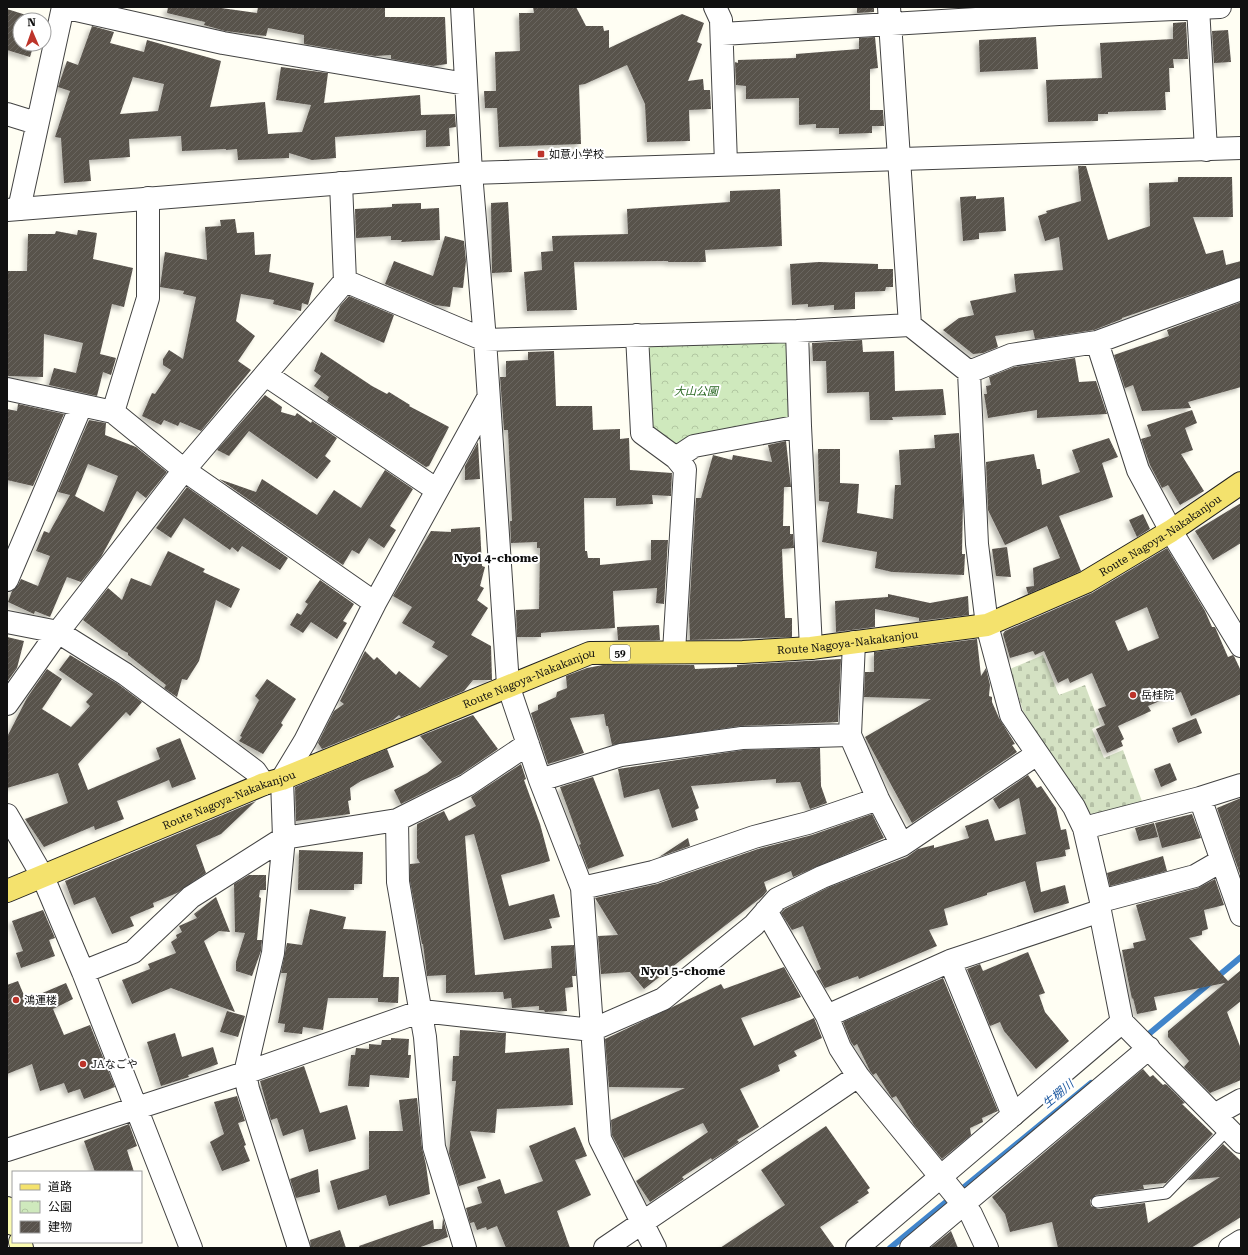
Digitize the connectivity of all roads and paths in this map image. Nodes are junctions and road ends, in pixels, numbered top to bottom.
1 (63, 7) edge
2 (462, 7) edge
3 (715, 7) edge
4 (1198, 7) edge
5 (1220, 7) edge
6 (1059, 11) edge
7 (890, 15) edge
8 (722, 34) junction
9 (466, 84) junction
10 (7, 114) edge
11 (36, 123) junction
12 (1241, 148) edge
13 (1206, 150) junction
14 (899, 161) junction
15 (726, 164) junction
16 (471, 173) junction
17 (341, 183) junction
18 (148, 198) junction
19 (13, 209) edge
20 (345, 281) junction
21 (1241, 289) edge
22 (910, 325) junction
23 (797, 331) junction
24 (637, 335) junction
25 (485, 340) junction
26 (1097, 342) junction
27 (969, 372) junction
28 (266, 375) junction
29 (7, 389) edge
30 (488, 398) junction
31 (81, 406) junction
32 (113, 412) junction
33 (800, 426) junction
34 (676, 458) junction
35 (184, 470) junction
36 (1241, 482) edge
37 (437, 490) junction
38 (1170, 531) junction
39 (7, 580) edge
40 (375, 603) junction
41 (7, 622) edge
42 (987, 625) junction
43 (58, 632) junction
44 (854, 642) junction
45 (1241, 646) edge
46 (811, 648) junction
47 (674, 652) junction
48 (508, 685) junction
49 (7, 704) edge
50 (850, 735) junction
51 (528, 744) junction
52 (1037, 754) junction
53 (540, 780) junction
54 (273, 781) junction
55 (1241, 785) edge
56 (1200, 798) junction
57 (878, 799) junction
58 (7, 815) edge
59 (397, 820) junction
60 (1084, 828) junction
61 (284, 838) junction
62 (902, 845) junction
63 (1221, 861) junction
64 (43, 877) junction
65 (582, 888) junction
66 (7, 892) edge
67 (1101, 906) junction
68 (766, 911) junction
69 (1241, 914) edge
70 (950, 961) junction
71 (83, 972) junction
72 (422, 1011) junction
73 (827, 1016) junction
74 (592, 1030) junction
75 (1137, 1037) junction
76 (245, 1073) junction
77 (858, 1076) junction
78 (1241, 1100) edge
79 (137, 1107) junction
80 (1013, 1116) junction
81 (1228, 1128) edge
82 (7, 1150) edge
83 (953, 1194) junction
84 (1098, 1202) dead end
85 (7, 1208) edge
86 (12, 1221) edge
87 (642, 1223) junction
88 (1241, 1241) edge
89 (191, 1248) edge
90 (299, 1248) edge
91 (465, 1248) edge
92 (605, 1248) edge
93 (655, 1248) edge
94 (858, 1248) edge
95 (911, 1248) edge
96 (987, 1248) edge
97 (1230, 1248) edge

1 - 9 street
1 - 11 street
2 - 9 street
3 - 8 street
4 - 5 street
4 - 6 street
4 - 13 street
6 - 7 street
7 - 8 street
7 - 14 street
8 - 15 street
9 - 16 street
10 - 11 street
11 - 19 street
12 - 13 street
13 - 14 street
14 - 15 street
14 - 22 street
15 - 16 street
16 - 17 street
16 - 25 street
17 - 18 street
17 - 20 street
18 - 19 street
18 - 32 street
20 - 25 street
20 - 28 street
21 - 26 street
22 - 23 street
22 - 27 street
23 - 24 street
23 - 33 street
24 - 25 street
24 - 34 street
25 - 30 street
26 - 27 street
26 - 38 street
27 - 42 street
28 - 35 street
28 - 37 street
29 - 31 street
30 - 37 street
30 - 48 street
31 - 32 street
31 - 39 street
32 - 35 street
33 - 34 street
33 - 46 street
34 - 47 street
35 - 40 street
35 - 43 street
36 - 38 main road, Route Nagoya-Nakakanjou / 59
37 - 40 street
38 - 42 main road, Route Nagoya-Nakakanjou / 59
38 - 45 street
40 - 54 street
41 - 43 street
42 - 44 main road, Route Nagoya-Nakakanjou / 59
42 - 52 street
43 - 49 street
43 - 54 street
44 - 46 main road, Route Nagoya-Nakakanjou / 59
44 - 50 street
46 - 47 main road, Route Nagoya-Nakakanjou / 59
47 - 48 main road, Route Nagoya-Nakakanjou / 59
48 - 51 street
48 - 54 main road, Route Nagoya-Nakakanjou / 59
50 - 53 street
50 - 57 street
51 - 53 street
51 - 59 street
52 - 60 street
52 - 62 street
53 - 65 street
54 - 61 street
54 - 64 main road, Route Nagoya-Nakakanjou / 59
55 - 56 street
56 - 60 street
56 - 63 street
57 - 62 street
57 - 65 street
58 - 64 street
59 - 61 street
59 - 72 street
60 - 67 street
61 - 71 street
61 - 76 street
62 - 68 street
63 - 67 street
63 - 69 street
64 - 66 main road, Route Nagoya-Nakakanjou / 59
64 - 71 street
65 - 74 street
67 - 70 street
67 - 75 street
68 - 73 street
68 - 74 street
70 - 73 street
70 - 80 street
71 - 79 street
72 - 74 street
72 - 76 street
72 - 91 street
73 - 77 street
74 - 87 street
75 - 80 street
75 - 81 street
75 - 83 street
76 - 79 street
76 - 90 street
77 - 83 street
77 - 87 street
78 - 81 street
79 - 82 street
79 - 89 street
80 - 83 street
81 - 84 lane
83 - 94 street
83 - 95 street
83 - 96 street
85 - 86 main road
87 - 92 street
87 - 93 street
88 - 97 street

